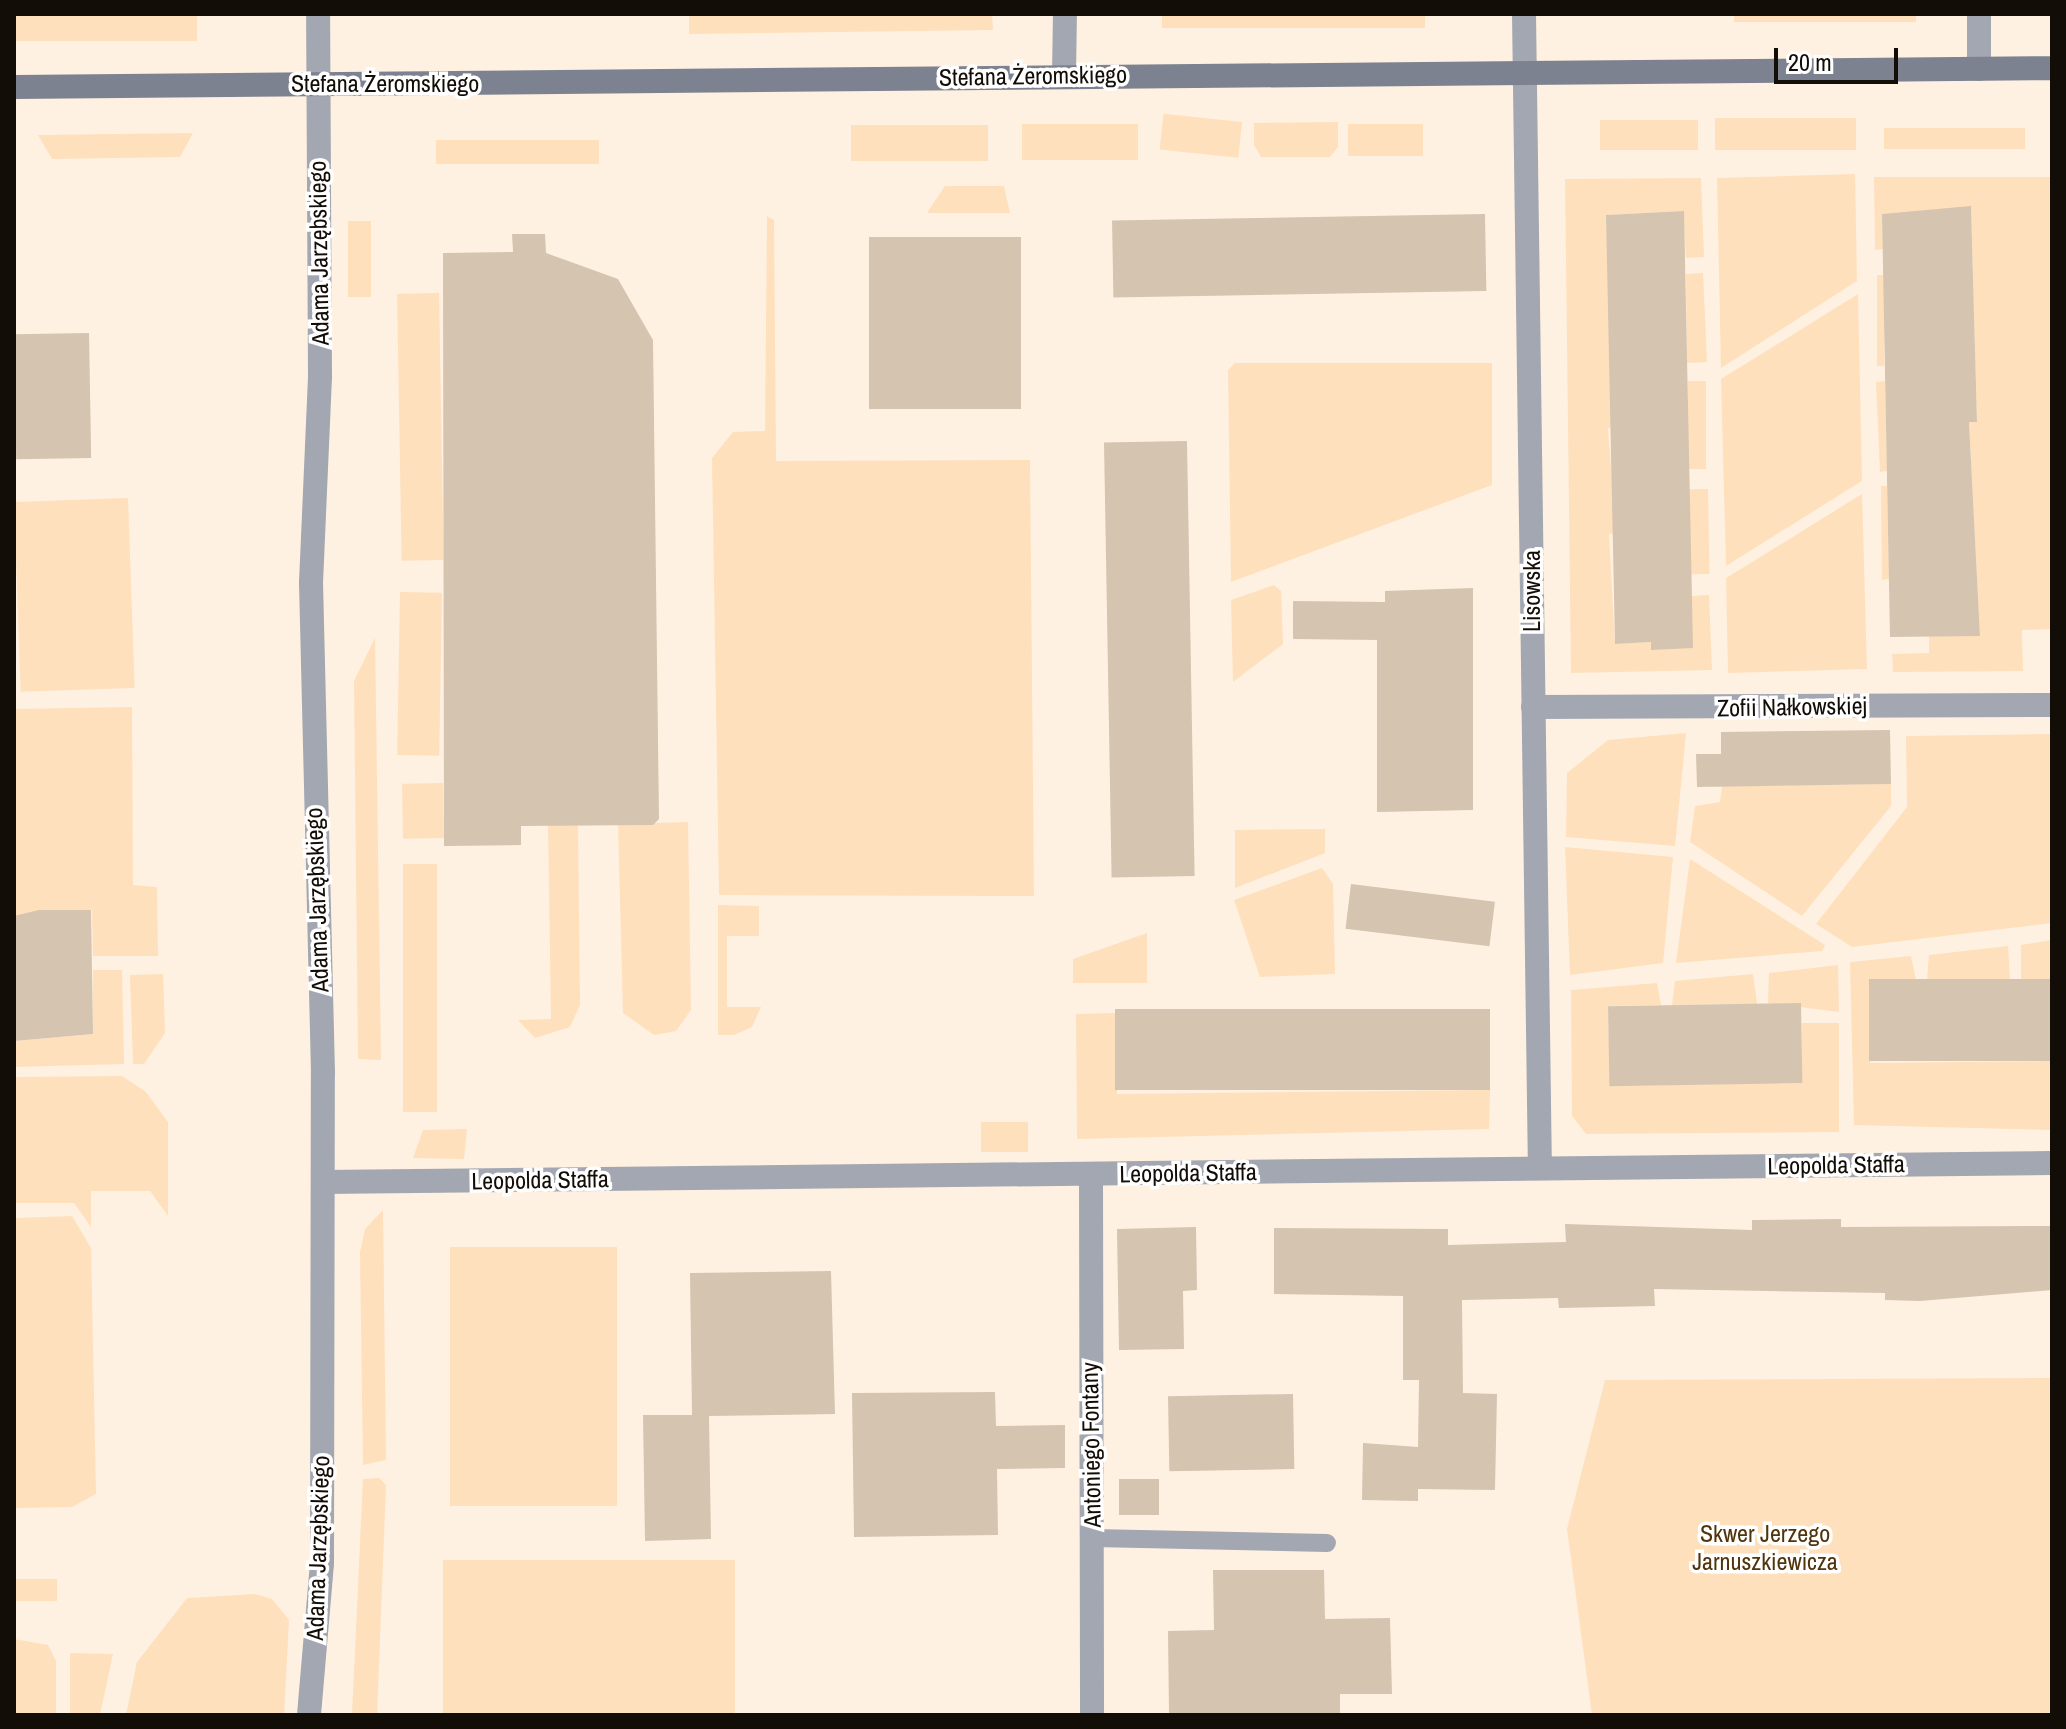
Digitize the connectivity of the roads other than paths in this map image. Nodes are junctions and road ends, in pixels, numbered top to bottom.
1 (318, 14) edge
2 (1065, 14) edge
3 (1524, 14) edge
4 (1979, 14) edge
5 (2052, 68) edge
6 (1979, 69) junction
7 (1526, 73) junction
8 (1064, 75) junction
9 (317, 85) junction
10 (14, 87) edge
11 (2052, 705) edge
12 (1533, 707) junction
13 (2052, 1163) edge
14 (1540, 1168) junction
15 (1091, 1174) junction
16 (323, 1182) junction
17 (1093, 1538) junction
18 (1327, 1543) dead end
19 (309, 1715) edge
20 (1092, 1715) edge

1 - 9 street, Adama Jarzębskiego
2 - 8 street
3 - 7 street, Lisowska
4 - 6 street
5 - 6 main road, Stefana Żeromskiego
6 - 7 main road, Stefana Żeromskiego
7 - 8 main road, Stefana Żeromskiego
7 - 12 street, Lisowska
8 - 9 main road, Stefana Żeromskiego
9 - 10 main road, Stefana Żeromskiego
9 - 16 street, Adama Jarzębskiego
11 - 12 street, Zofii Nałkowskiej
12 - 14 street, Lisowska
13 - 14 street, Leopolda Staffa
14 - 15 street, Leopolda Staffa
15 - 16 street, Leopolda Staffa
15 - 17 street, Antoniego Fontany
16 - 19 street, Adama Jarzębskiego
17 - 18 lane
17 - 20 street, Antoniego Fontany

